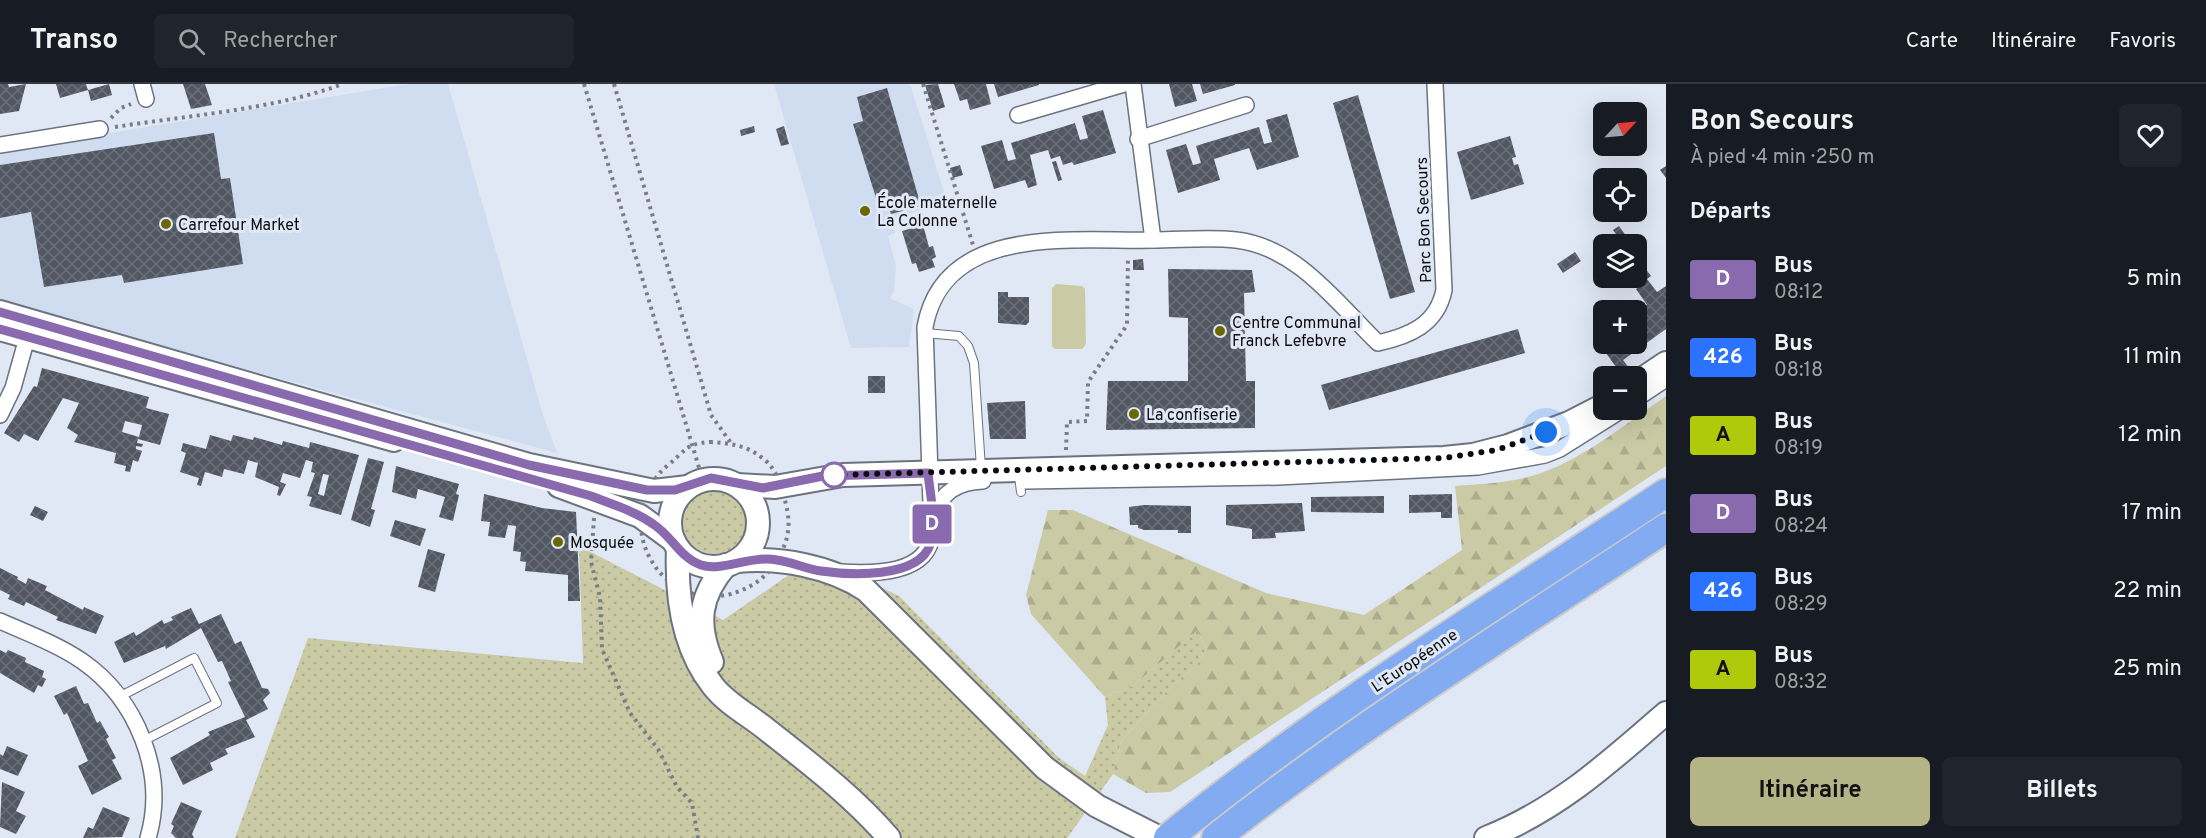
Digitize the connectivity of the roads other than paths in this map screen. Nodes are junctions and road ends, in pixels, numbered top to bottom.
1 (1125, 84) edge
2 (1133, 84) edge
3 (1435, 84) edge
4 (1246, 105) dead end
5 (1018, 115) dead end
6 (100, 129) road end
7 (1138, 139) junction
8 (0, 145) edge
9 (1154, 240) junction
10 (0, 312) edge
11 (0, 329) edge
12 (30, 329) junction
13 (924, 333) junction
14 (1666, 363) edge
15 (1647, 376) edge
16 (1666, 379) edge
17 (1647, 392) edge
18 (1593, 411) edge
19 (0, 415) edge
20 (1607, 420) edge
21 (1550, 442) junction
22 (928, 473) junction
23 (981, 476) junction
24 (1020, 481) junction
25 (695, 484) junction
26 (737, 484) junction
27 (1666, 492) edge
28 (932, 528) junction
29 (1666, 528) edge
30 (676, 545) junction
31 (732, 563) junction
32 (820, 571) junction
33 (0, 621) edge
34 (119, 697) junction
35 (1666, 713) edge
36 (765, 728) junction
37 (143, 741) junction
38 (148, 838) edge
39 (889, 838) edge
40 (1160, 838) edge
41 (1168, 838) edge
42 (1216, 838) edge
43 (1486, 838) edge

1 - 5 street
2 - 7 street
3 - 9 street, Parc Bon Secours
4 - 7 street
6 - 8 street
7 - 9 street
9 - 13 street
10 - 12 main road
11 - 12 main road
12 - 19 street
12 - 25 main road
12 - 30 main road
13 - 22 street
13 - 23 lane
14 - 15 main road
16 - 17 street
18 - 21 main road
20 - 21 street
21 - 24 main road
21 - 24 street
22 - 23 main road
22 - 26 main road
22 - 28 street
23 - 24 main road
23 - 28 street
25 - 26 main road
25 - 30 main road
26 - 31 main road
27 - 41 highway, L'Européenne
28 - 32 street
29 - 42 highway, L'Européenne
30 - 31 main road
30 - 36 main road
31 - 32 main road
31 - 36 main road
32 - 40 main road
33 - 34 street
34 - 37 street
34 - 37 lane
35 - 43 main road
36 - 39 main road
37 - 38 street

